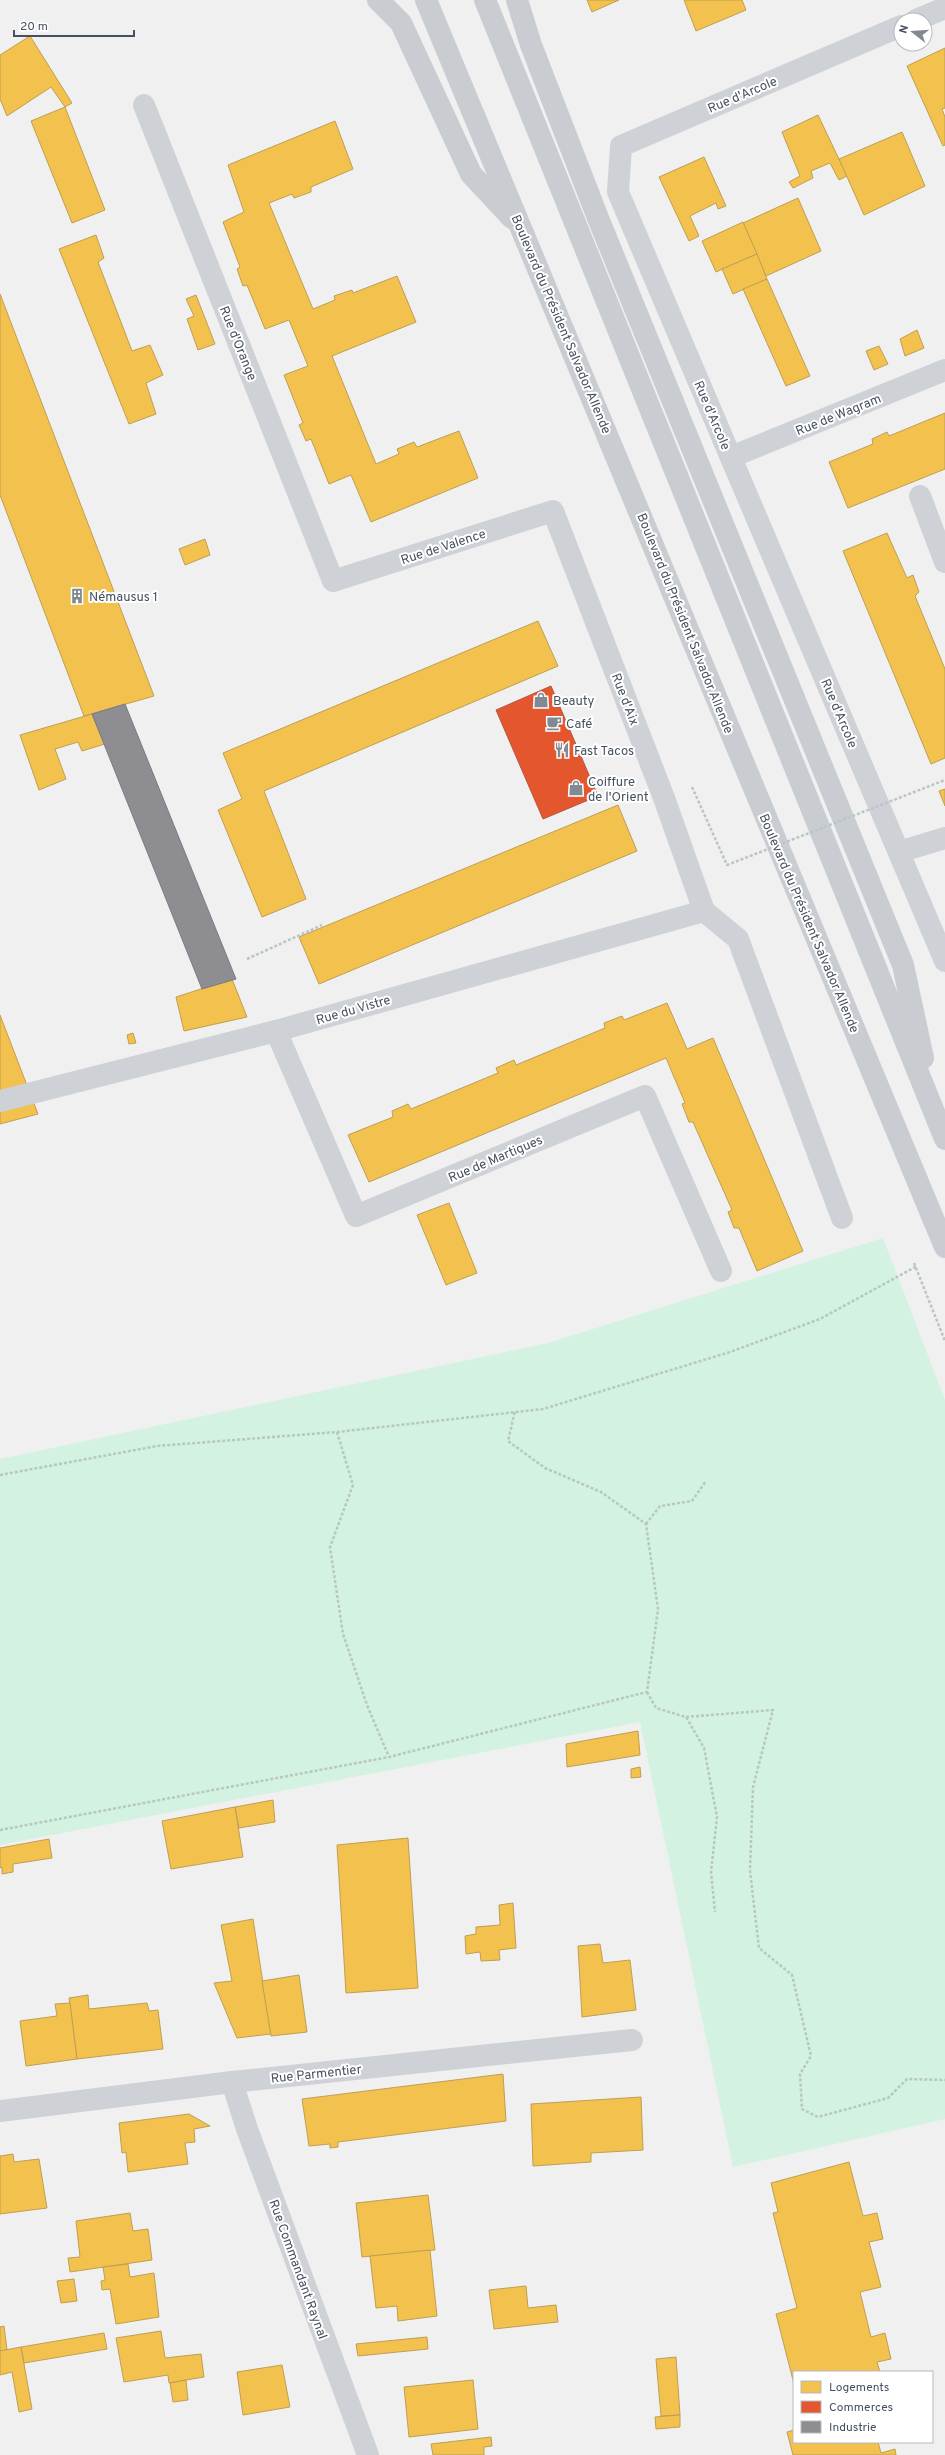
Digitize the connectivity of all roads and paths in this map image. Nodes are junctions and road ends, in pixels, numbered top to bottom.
1 (378, 0) edge
2 (426, 0) edge
3 (485, 0) edge
4 (517, 0) edge
5 (945, 8) edge
6 (933, 13) edge
7 (893, 29) edge
8 (144, 105) dead end
9 (523, 230) junction
10 (945, 370) edge
11 (731, 457) junction
12 (920, 496) dead end
13 (553, 511) joint
14 (945, 562) edge
15 (333, 581) joint
16 (945, 780) edge
17 (692, 787) dead end
18 (945, 838) edge
19 (900, 852) junction
20 (748, 854) dead end
21 (751, 861) dead end
22 (704, 912) junction
23 (322, 925) dead end
24 (247, 959) dead end
25 (945, 962) edge
26 (276, 1031) junction
27 (0, 1101) edge
28 (935, 1116) junction
29 (945, 1139) edge
30 (842, 1218) dead end
31 (945, 1247) edge
32 (913, 1259) dead end
33 (922, 1264) dead end
34 (916, 1267) junction
35 (721, 1271) dead end
36 (945, 1341) edge
37 (516, 1410) junction
38 (337, 1432) junction
39 (0, 1474) edge
40 (706, 1481) dead end
41 (646, 1524) junction
42 (647, 1692) junction
43 (686, 1717) junction
44 (389, 1757) junction
45 (0, 1830) edge
46 (715, 1912) dead end
47 (632, 2040) dead end
48 (945, 2080) edge
49 (232, 2082) junction
50 (0, 2111) edge
51 (368, 2455) edge

1 - 9 main road
2 - 9 main road, Boulevard du Président Salvador Allende
3 - 28 main road
4 - 28 main road
5 - 6 street
7 - 11 street, Rue d'Arcole
8 - 15 street, Rue d'Orange
9 - 31 main road, Boulevard du Président Salvador Allende
10 - 11 street, Rue de Wagram
11 - 19 street, Rue d'Arcole
12 - 14 street
13 - 15 street, Rue de Valence
13 - 22 street, Rue d'Aix
16 - 17 path, bridge
18 - 19 street
19 - 25 street, Rue d'Arcole
20 - 21 path
22 - 26 street, Rue du Vistre
22 - 30 street
23 - 24 path
26 - 27 street, Rue du Vistre
26 - 35 street, Rue de Martigues
28 - 29 main road
32 - 34 path
33 - 34 path
34 - 36 path
34 - 37 path
37 - 38 path
37 - 41 path
38 - 39 path
38 - 44 path
40 - 41 path
41 - 42 path
42 - 43 path
42 - 44 path
43 - 46 path
43 - 48 path
44 - 45 path
47 - 49 street, Rue Parmentier
49 - 50 street, Rue Parmentier
49 - 51 street, Rue Commandant Raynal

